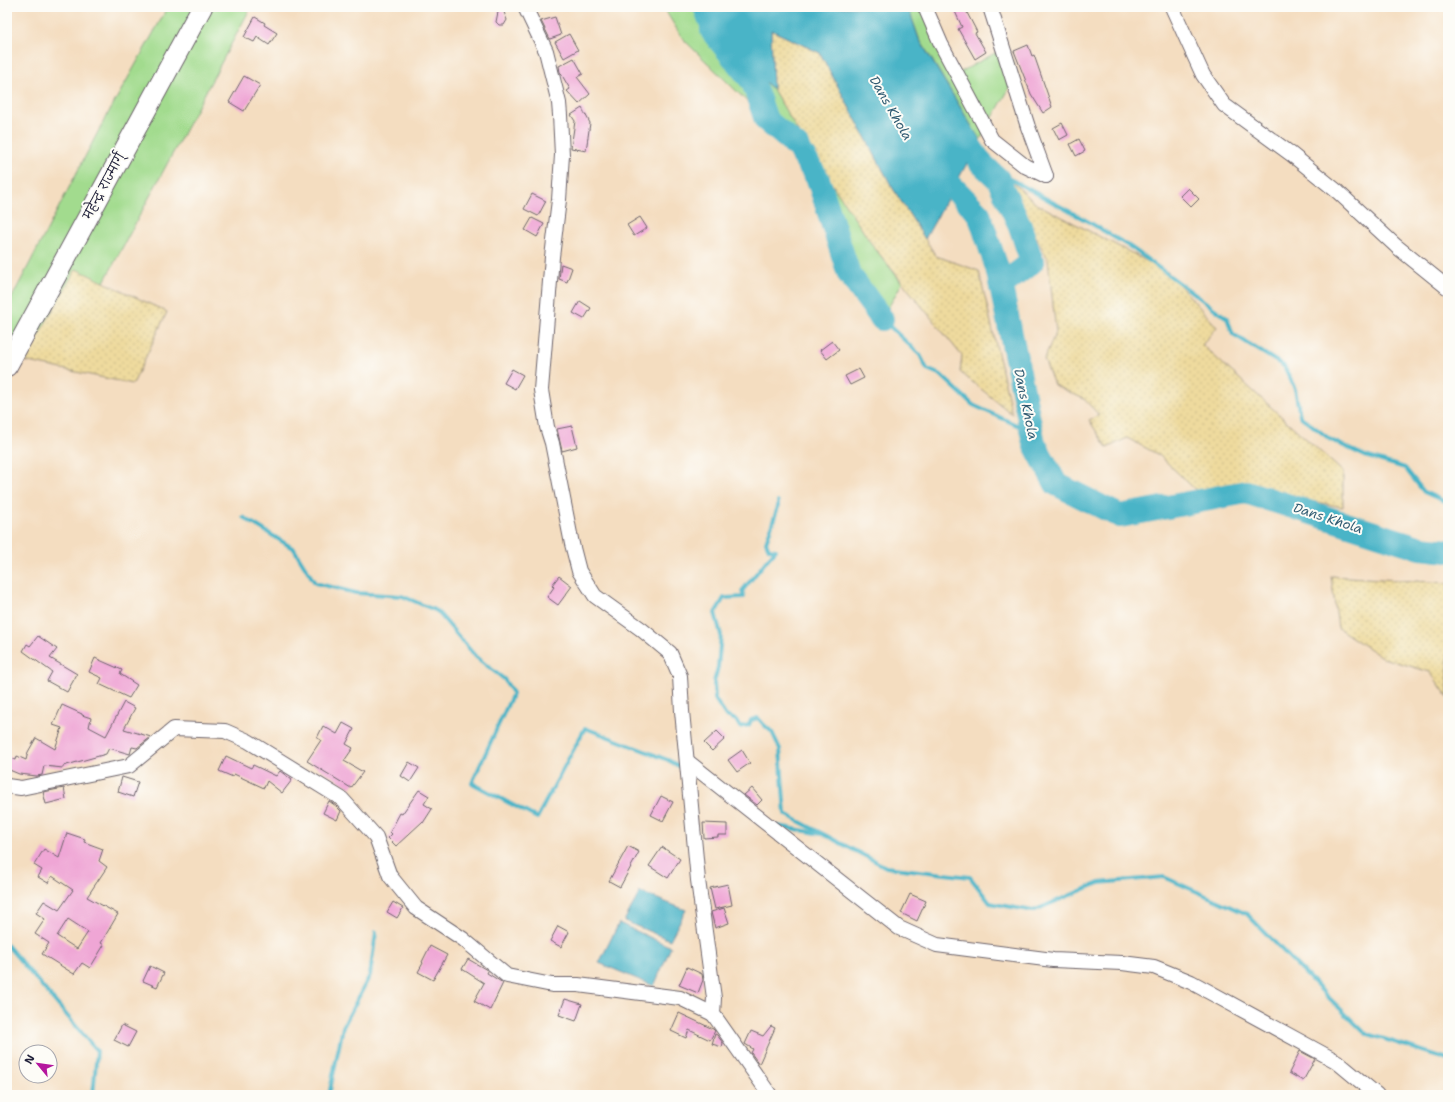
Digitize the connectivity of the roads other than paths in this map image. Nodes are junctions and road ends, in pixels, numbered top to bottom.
1 (202, 7) edge
2 (525, 7) edge
3 (925, 7) edge
4 (990, 7) edge
5 (1172, 7) edge
6 (1448, 288) edge
7 (7, 366) edge
8 (686, 761) junction
9 (7, 786) edge
10 (713, 1014) junction
11 (770, 1095) edge
12 (1377, 1095) edge

1 - 7 highway, महेन्द्र राज्मार्ग्
2 - 8 street
3 - 4 street
5 - 6 street
8 - 10 street
8 - 12 street
9 - 10 street
10 - 11 street

